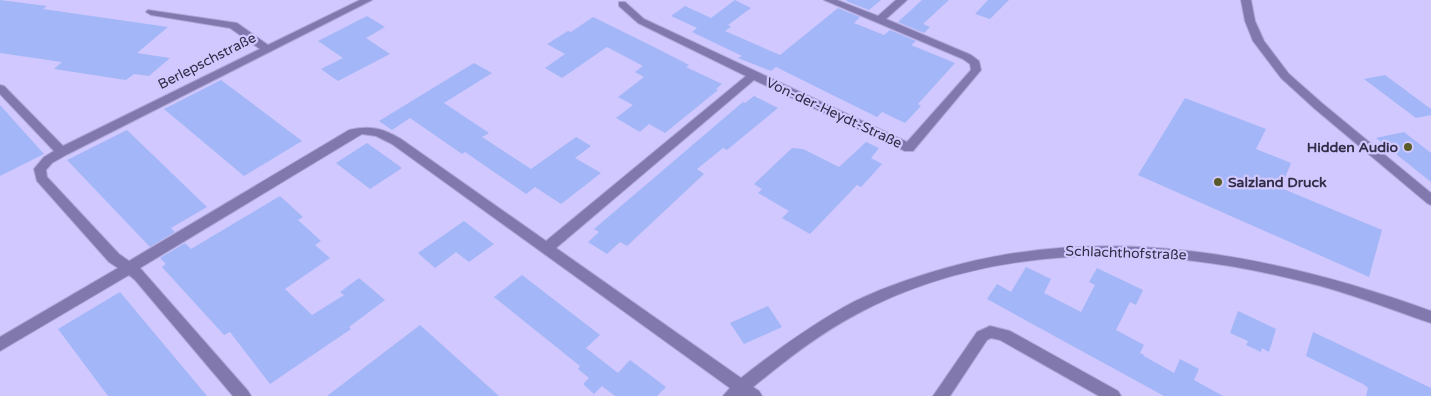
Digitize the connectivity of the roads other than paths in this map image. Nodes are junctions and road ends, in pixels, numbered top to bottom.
1 (367, 0) edge
2 (829, 0) edge
3 (902, 0) edge
4 (1246, 0) edge
5 (622, 4) dead end
6 (151, 12) dead end
7 (879, 20) junction
8 (267, 49) junction
9 (754, 75) junction
10 (0, 88) edge
11 (62, 152) junction
12 (1431, 200) edge
13 (546, 248) junction
14 (129, 268) junction
15 (1431, 317) edge
16 (0, 345) edge
17 (742, 393) edge
18 (243, 396) edge
19 (941, 396) edge
20 (1112, 396) edge

1 - 8 street, Berlepschstraße
2 - 7 street
3 - 7 street
4 - 12 street
5 - 9 street, Von-der-Heydt-Straße
6 - 8 street
7 - 9 street, Von-der-Heydt-Straße
8 - 11 street, Berlepschstraße
9 - 13 street, Von-der-Heydt-Straße
10 - 11 street
11 - 14 street, Berlepschstraße
13 - 14 street
13 - 17 street
14 - 16 street
14 - 18 street, Berlepschstraße
15 - 17 street, Schlachthofstraße
19 - 20 street

